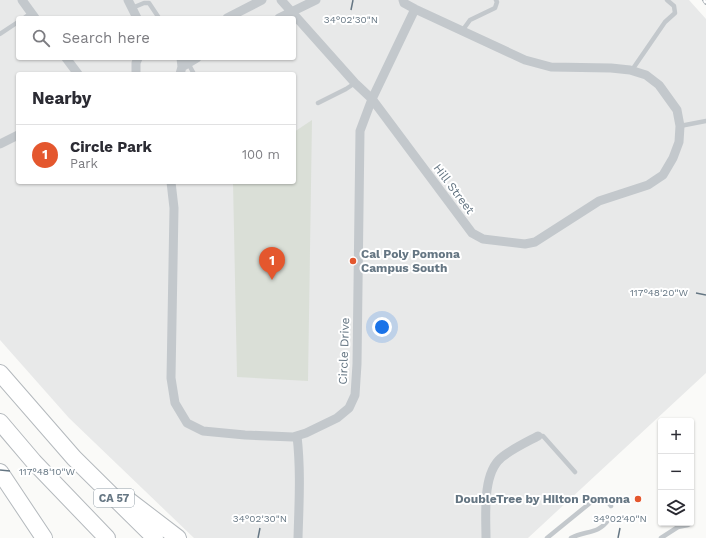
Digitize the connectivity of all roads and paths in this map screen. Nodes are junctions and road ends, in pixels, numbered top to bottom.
1 (22, 0) edge
2 (262, 0) edge
3 (281, 0) edge
4 (316, 0) edge
5 (403, 0) edge
6 (667, 0) edge
7 (496, 1) edge
8 (130, 4) edge
9 (415, 9) junction
10 (291, 12) junction
11 (30, 16) edge
12 (136, 16) edge
13 (158, 16) edge
14 (231, 16) edge
15 (283, 16) edge
16 (295, 16) edge
17 (296, 17) edge
18 (16, 23) edge
19 (462, 31) junction
20 (0, 34) edge
21 (68, 60) edge
22 (137, 60) edge
23 (194, 60) edge
24 (183, 66) edge
25 (632, 70) junction
26 (76, 72) edge
27 (136, 72) edge
28 (191, 72) edge
29 (356, 83) junction
30 (372, 99) junction
31 (318, 103) dead end
32 (706, 121) edge
33 (680, 126) junction
34 (16, 136) edge
35 (0, 144) edge
36 (172, 184) edge
37 (0, 373) edge
38 (0, 422) edge
39 (297, 436) junction
40 (538, 436) joint
41 (74, 458) junction
42 (0, 472) edge
43 (575, 472) dead end
44 (612, 506) dead end
45 (609, 519) dead end
46 (683, 526) edge
47 (44, 538) edge
48 (107, 538) edge
49 (155, 538) edge
50 (178, 538) edge
51 (298, 538) edge
52 (486, 538) edge
53 (548, 538) edge
54 (571, 538) edge
55 (661, 538) edge

1 - 11 street
2 - 14 street
3 - 10 street, Hill Street
4 - 10 street
5 - 9 street
6 - 25 lane
7 - 19 lane
8 - 12 street
8 - 13 lane
9 - 19 street
9 - 30 street, Circle Drive
10 - 15 street
10 - 16 street, Hill Street
17 - 29 street, Hill Street
18 - 20 lane
19 - 25 street
21 - 26 street
22 - 27 street
23 - 24 street
24 - 28 lane
25 - 33 street
29 - 30 street, Hill Street
29 - 31 lane
30 - 33 street, Hill Street
30 - 39 street, Circle Drive
32 - 33 lane
34 - 35 street
36 - 39 street, Circle Drive
37 - 41 highway, CA 57
38 - 48 highway, CA 57
39 - 51 street
40 - 43 lane
40 - 52 street
41 - 49 highway, CA 57
41 - 50 highway
42 - 47 highway
44 - 53 lane
45 - 54 lane
46 - 55 lane

